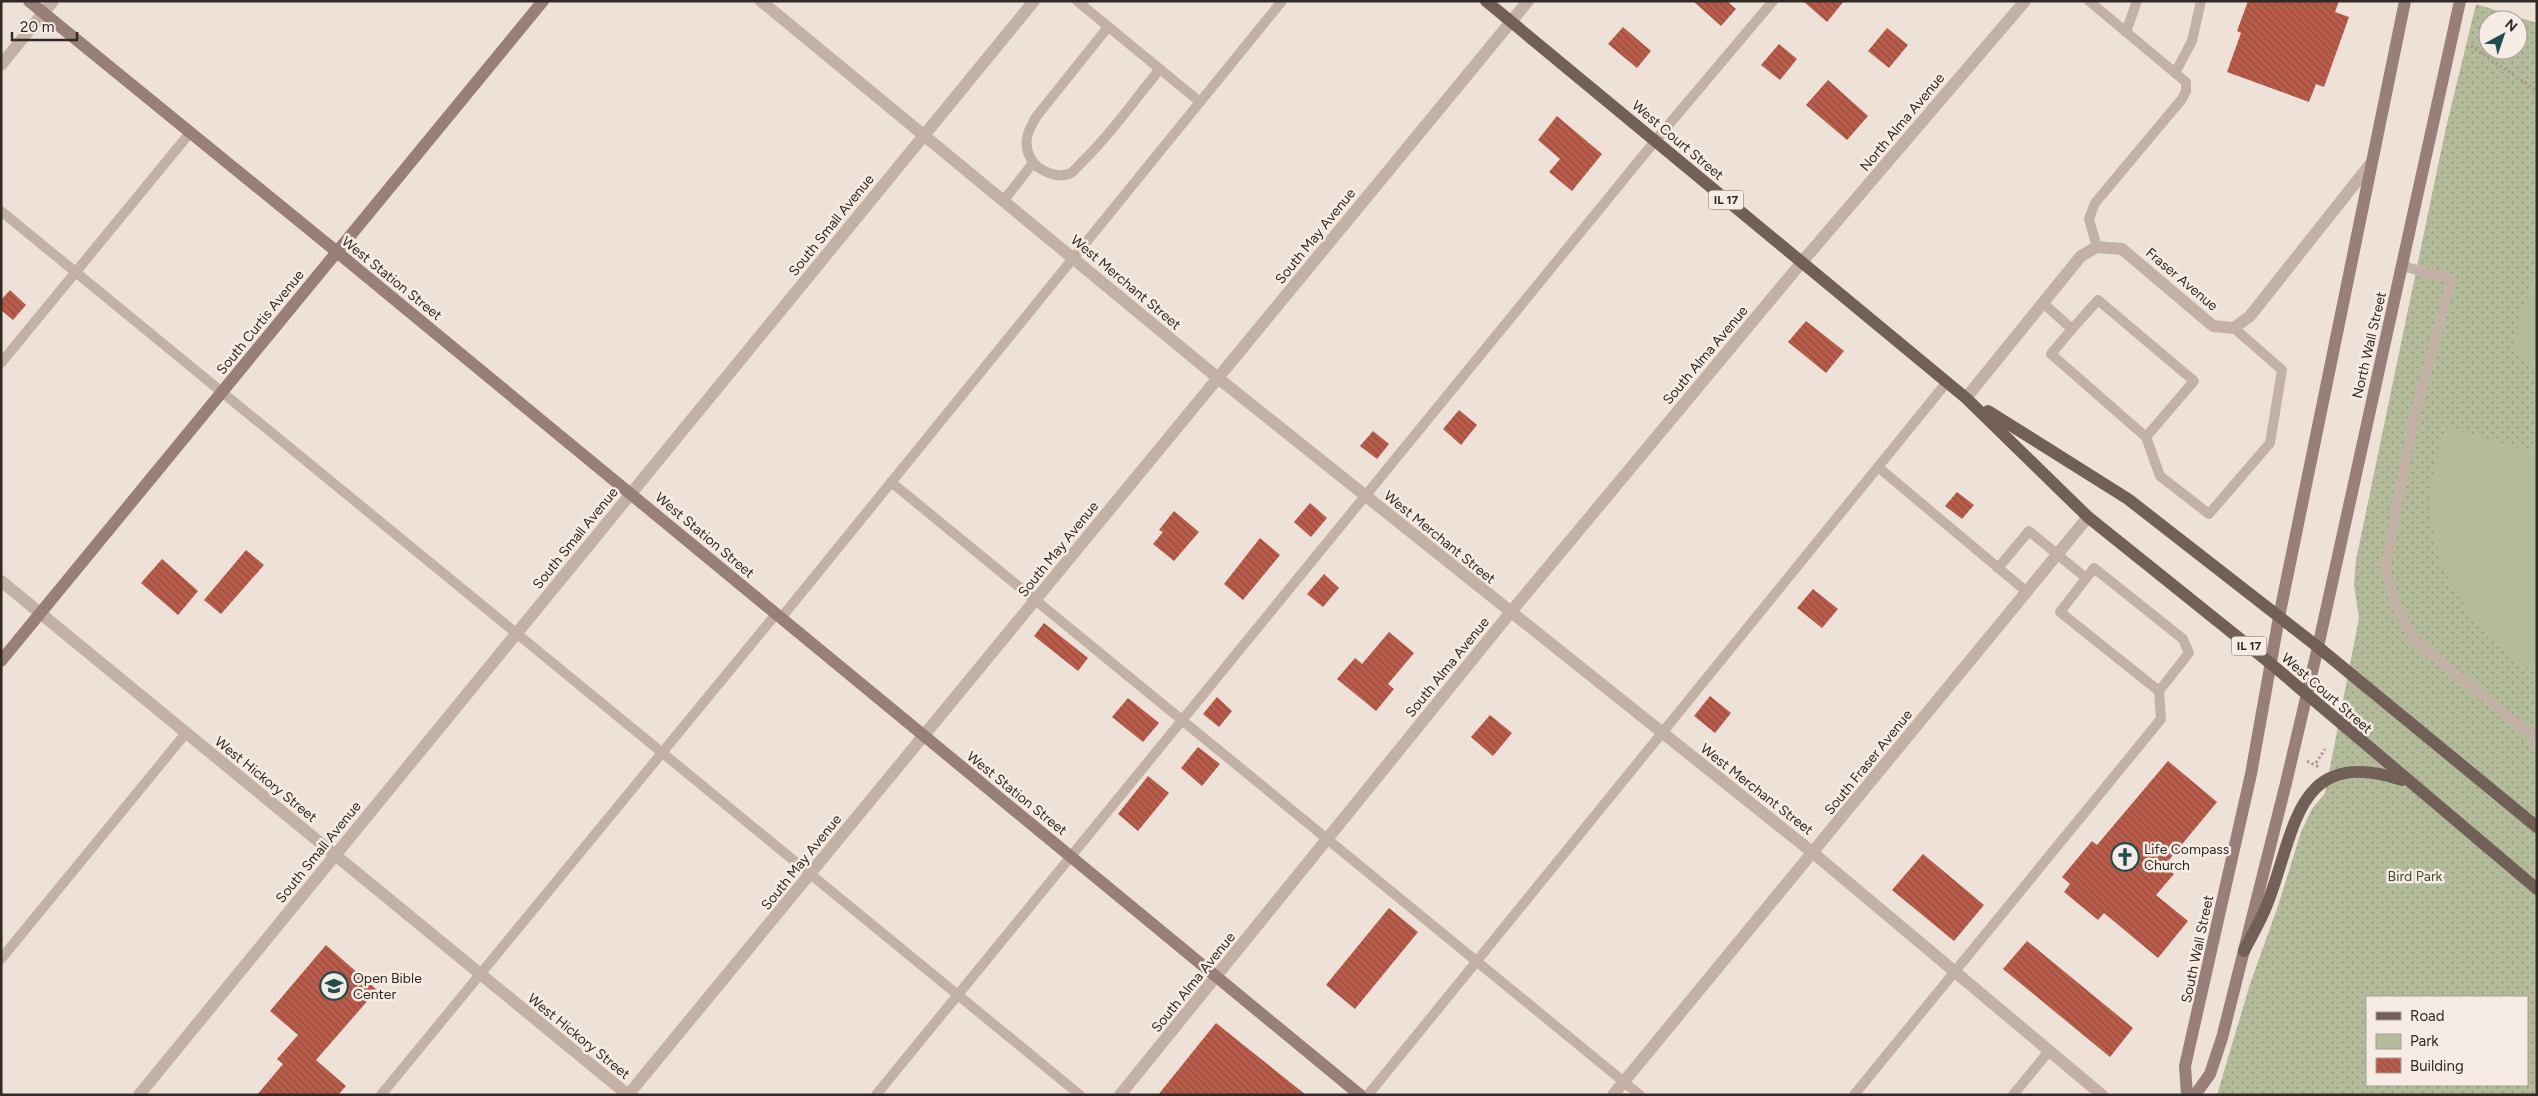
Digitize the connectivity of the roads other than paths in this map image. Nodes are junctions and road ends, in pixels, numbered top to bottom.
1 (29, 1) edge
2 (53, 1) edge
3 (543, 1) edge
4 (761, 1) edge
5 (1034, 1) edge
6 (1077, 1) edge
7 (1282, 1) edge
8 (1486, 1) edge
9 (1528, 1) edge
10 (1773, 1) edge
11 (2025, 1) edge
12 (2089, 1) edge
13 (2137, 1) edge
14 (2201, 1) edge
15 (2405, 1) edge
16 (2460, 1) edge
17 (43, 13) junction
18 (1511, 22) junction
19 (1108, 27) junction
20 (2126, 32) junction
21 (1, 65) edge
22 (1160, 68) junction
23 (2175, 73) junction
24 (1200, 102) junction
25 (189, 134) junction
26 (925, 134) junction
27 (1655, 141) junction
28 (2372, 162) junction
29 (1033, 163) junction
30 (1004, 200) junction
31 (1, 211) edge
32 (2097, 247) junction
33 (337, 252) junction
34 (1074, 258) junction
35 (1802, 262) junction
36 (2402, 266) junction
37 (76, 272) junction
38 (2043, 303) junction
39 (2234, 328) junction
40 (2072, 329) junction
41 (1, 363) edge
42 (1218, 378) junction
43 (1947, 382) junction
44 (222, 392) junction
45 (1966, 398) junction
46 (2146, 438) junction
47 (1878, 467) junction
48 (891, 482) junction
49 (630, 494) junction
50 (1366, 496) junction
51 (2088, 517) junction
52 (2057, 554) junction
53 (1998, 568) junction
54 (2086, 578) junction
55 (1, 581) edge
56 (2027, 592) junction
57 (1035, 600) junction
58 (40, 613) junction
59 (1510, 613) junction
60 (778, 616) junction
61 (2279, 617) junction
62 (516, 633) junction
63 (2318, 647) junction
64 (1, 661) edge
65 (2270, 663) junction
66 (2159, 691) junction
67 (2307, 695) junction
68 (1182, 720) junction
69 (186, 733) junction
70 (1662, 733) junction
71 (924, 735) junction
72 (2537, 740) edge
73 (662, 753) junction
74 (2408, 782) junction
75 (2537, 827) edge
76 (1328, 839) junction
77 (1812, 852) junction
78 (335, 855) junction
79 (1071, 857) junction
80 (810, 874) junction
81 (2537, 890) edge
82 (2244, 952) junction
83 (1, 959) edge
84 (1477, 961) junction
85 (1954, 971) junction
86 (480, 974) junction
87 (1217, 977) junction
88 (958, 995) junction
89 (2049, 1051) junction
90 (1624, 1082) junction
91 (139, 1095) edge
92 (381, 1095) edge
93 (628, 1095) edge
94 (876, 1095) edge
95 (1080, 1095) edge
96 (1120, 1095) edge
97 (1360, 1095) edge
98 (1368, 1095) edge
99 (1613, 1095) edge
100 (1640, 1095) edge
101 (1854, 1095) edge
102 (2013, 1095) edge
103 (2102, 1095) edge
104 (2187, 1095) edge
105 (2195, 1095) edge

1 - 17 main road, West Station Street
2 - 17 street
3 - 33 main road, South Curtis Avenue
4 - 26 street, West Merchant Street
5 - 26 street, South Small Avenue
6 - 19 lane
7 - 24 lane
8 - 18 main road, West Court Street / IL 17
9 - 18 street, South May Avenue
10 - 27 lane
11 - 35 street, North Alma Avenue
12 - 20 lane
13 - 20 lane
14 - 23 lane
15 - 28 main road
16 - 36 main road, North Wall Street
17 - 21 street
17 - 25 main road, West Station Street
18 - 27 main road, West Court Street / IL 17
18 - 42 street, South May Avenue
19 - 22 lane
19 - 29 lane
20 - 23 lane
22 - 24 lane
22 - 29 lane
23 - 32 lane
24 - 34 lane
25 - 33 main road, West Station Street
25 - 37 lane
26 - 30 street, West Merchant Street
26 - 49 street, South Small Avenue
27 - 35 main road, West Court Street / IL 17
27 - 50 lane
28 - 39 street
28 - 61 main road
29 - 30 lane
30 - 34 street, West Merchant Street
31 - 37 lane
32 - 38 street
32 - 39 street, Fraser Avenue
33 - 44 main road, South Curtis Avenue
33 - 49 main road, West Station Street
34 - 42 street, West Merchant Street
34 - 48 lane
35 - 43 main road, West Court Street / IL 17
35 - 59 street, South Alma Avenue
36 - 63 main road, North Wall Street
36 - 72 lane
37 - 41 lane
37 - 44 lane
38 - 40 lane
38 - 45 street
39 - 46 lane
40 - 46 lane
40 - 46 lane
42 - 50 street, West Merchant Street
42 - 57 street, South May Avenue
43 - 45 main road, West Court Street / IL 17
43 - 47 lane
44 - 58 main road, South Curtis Avenue
44 - 62 lane
45 - 51 main road, West Court Street / IL 17
45 - 61 main road, West Court Street / IL 17
47 - 53 lane
47 - 70 lane
48 - 57 lane
48 - 60 lane
49 - 60 main road, West Station Street
49 - 62 street, South Small Avenue
50 - 59 street, West Merchant Street
50 - 68 lane
51 - 52 street, South Fraser Avenue
51 - 65 main road, West Court Street / IL 17
52 - 53 lane
52 - 54 lane
52 - 56 street, South Fraser Avenue
53 - 56 lane
54 - 66 lane
54 - 66 lane
55 - 58 street, West Hickory Street
56 - 77 street, South Fraser Avenue
57 - 68 lane
57 - 71 street, South May Avenue
58 - 64 main road, South Curtis Avenue
58 - 69 street, West Hickory Street
59 - 70 street, West Merchant Street
59 - 76 street, South Alma Avenue
60 - 71 main road, West Station Street
60 - 73 lane
61 - 63 main road, West Court Street / IL 17
61 - 65 main road
62 - 73 lane
62 - 78 street, South Small Avenue
63 - 67 main road, North Wall Street
63 - 75 main road, West Court Street / IL 17
65 - 67 main road, West Court Street / IL 17
65 - 104 main road, South Wall Street
66 - 85 lane
67 - 74 main road, West Court Street / IL 17
67 - 82 main road
68 - 76 lane
68 - 79 lane
69 - 78 street, West Hickory Street
69 - 83 lane
70 - 77 street, West Merchant Street
70 - 84 lane
71 - 79 main road, West Station Street
71 - 80 street, South May Avenue
73 - 80 lane
73 - 86 lane
74 - 81 main road, West Court Street / IL 17
74 - 82 main road
76 - 84 lane
76 - 87 street, South Alma Avenue
77 - 85 street, West Merchant Street
77 - 90 street, South Fraser Avenue
78 - 86 street, West Hickory Street
78 - 91 street, South Small Avenue
79 - 87 main road, West Station Street
79 - 88 lane
80 - 88 lane
80 - 93 street, South May Avenue
82 - 105 main road
84 - 90 lane
84 - 98 lane
85 - 89 street, West Merchant Street
85 - 101 lane
86 - 92 lane
86 - 93 street, West Hickory Street
87 - 96 street, South Alma Avenue
87 - 97 main road, West Station Street
88 - 94 lane
88 - 95 lane
89 - 102 lane
89 - 103 street, West Merchant Street
90 - 99 street, South Fraser Avenue
90 - 100 lane

